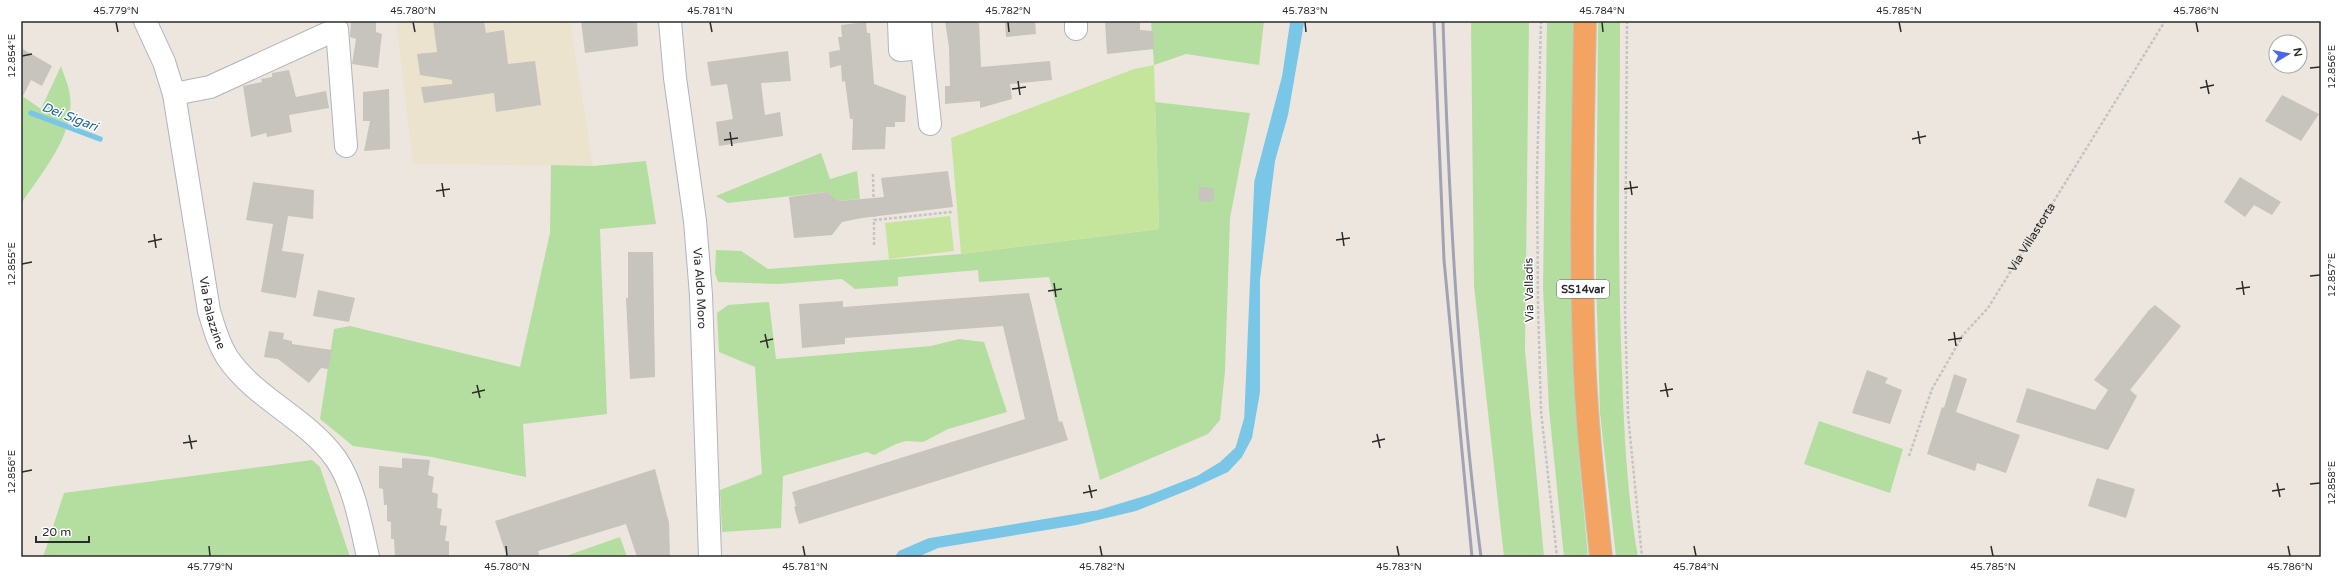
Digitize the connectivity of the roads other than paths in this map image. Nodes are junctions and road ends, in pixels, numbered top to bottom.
1 (145, 21) edge
2 (670, 21) edge
3 (899, 21) edge
4 (920, 21) edge
5 (1585, 21) edge
6 (922, 48) junction
7 (174, 94) junction
8 (930, 124) dead end
9 (346, 146) dead end
10 (368, 557) edge
11 (710, 557) edge
12 (1601, 557) edge

1 - 7 street, Via Palazzine
2 - 11 street, Via Aldo Moro
3 - 6 street
4 - 6 street
5 - 12 highway, SS14var
6 - 8 street
7 - 9 street
7 - 10 street, Via Palazzine

